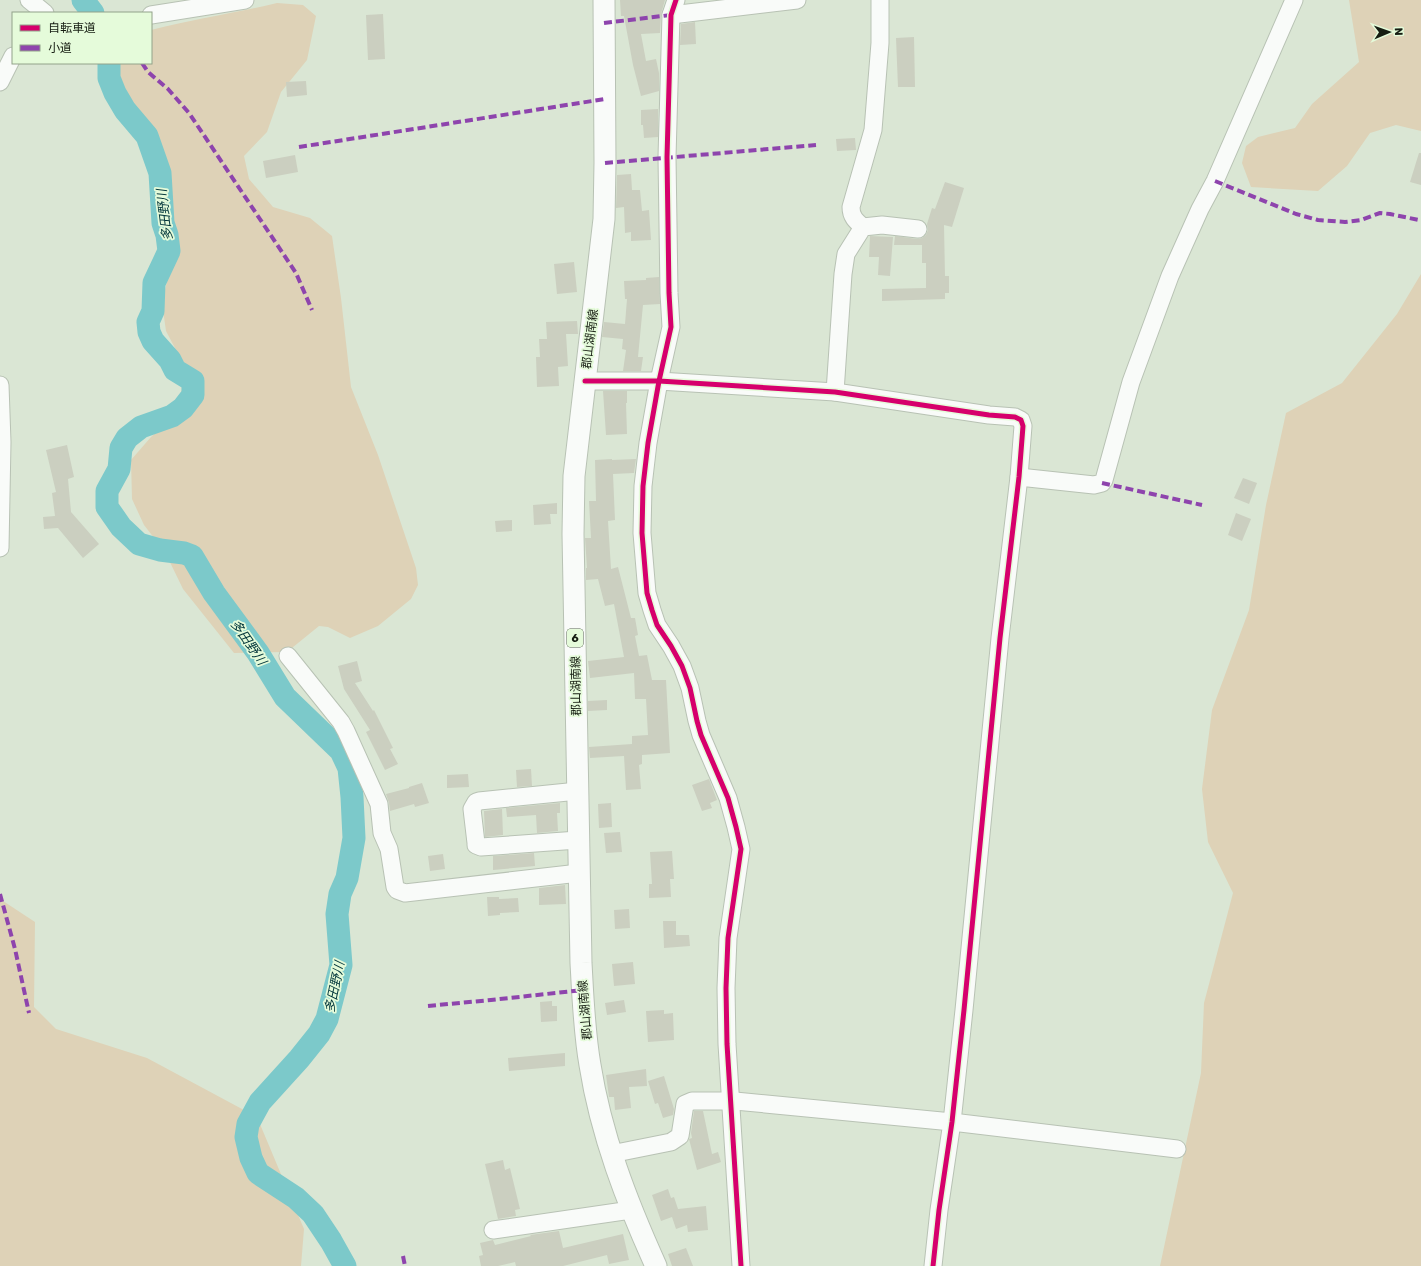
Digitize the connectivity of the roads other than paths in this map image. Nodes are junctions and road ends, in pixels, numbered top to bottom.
1 (245, 0) edge
2 (604, 0) edge
3 (797, 0) edge
4 (880, 0) edge
5 (1294, 0) edge
6 (673, 8) edge
7 (152, 15) edge
8 (12, 58) edge
9 (0, 82) edge
10 (864, 227) junction
11 (918, 229) dead end
12 (585, 381) junction
13 (659, 381) junction
14 (0, 385) edge
15 (835, 392) junction
16 (1019, 477) junction
17 (0, 548) edge
18 (288, 656) dead end
19 (578, 791) junction
20 (578, 840) junction
21 (579, 873) junction
22 (732, 1101) junction
23 (952, 1122) junction
24 (1178, 1149) dead end
25 (611, 1154) junction
26 (631, 1210) junction
27 (493, 1230) dead end
28 (654, 1266) edge
29 (741, 1266) edge
30 (933, 1266) edge

1 - 7 street
2 - 12 main road, 郡山湖南線 / 6
3 - 6 street
4 - 10 street
5 - 16 street
6 - 13 street
8 - 9 street
10 - 11 street
10 - 15 street
12 - 13 street
12 - 19 main road, 郡山湖南線 / 6
13 - 15 street
13 - 22 street
14 - 17 street
15 - 16 street
16 - 23 street
18 - 21 street
19 - 20 main road, 郡山湖南線 / 6
19 - 20 street
20 - 21 main road, 郡山湖南線 / 6
21 - 25 main road, 郡山湖南線 / 6
22 - 23 street
22 - 25 street
22 - 29 street
23 - 24 street
23 - 30 street
25 - 26 main road, 郡山湖南線 / 6
26 - 27 street
26 - 28 main road, 郡山湖南線 / 6

